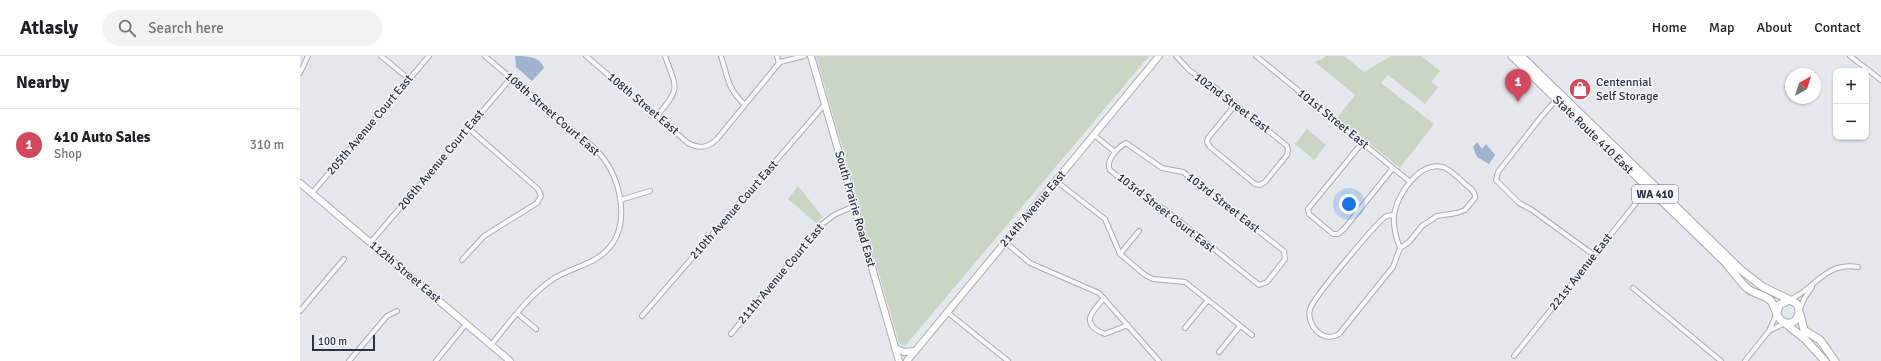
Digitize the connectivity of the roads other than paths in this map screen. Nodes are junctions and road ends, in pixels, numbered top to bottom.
1 (308, 56) edge
2 (381, 56) edge
3 (429, 56) edge
4 (485, 56) edge
5 (586, 56) edge
6 (665, 56) edge
7 (721, 56) edge
8 (776, 56) edge
9 (804, 56) edge
10 (811, 56) edge
11 (1159, 56) edge
12 (1176, 56) edge
13 (1256, 56) edge
14 (1512, 56) edge
15 (1521, 56) edge
16 (1850, 56) edge
17 (779, 64) junction
18 (300, 73) edge
19 (511, 78) junction
20 (409, 79) junction
21 (1881, 80) edge
22 (1559, 97) junction
23 (825, 104) junction
24 (1236, 104) junction
25 (745, 105) junction
26 (657, 116) junction
27 (468, 128) junction
28 (1094, 135) junction
29 (1362, 143) junction
30 (1115, 152) junction
31 (1393, 168) junction
32 (1056, 181) junction
33 (1409, 181) junction
34 (300, 183) edge
35 (1648, 188) junction
36 (650, 191) dead end
37 (312, 193) junction
38 (620, 200) junction
39 (854, 206) junction
40 (1394, 215) junction
41 (1139, 231) dead end
42 (1005, 242) junction
43 (370, 243) junction
44 (1400, 248) junction
45 (1120, 254) junction
46 (1594, 256) junction
47 (344, 259) dead end
48 (462, 260) dead end
49 (1858, 267) dead end
50 (1816, 282) junction
51 (1259, 285) joint
52 (1633, 288) dead end
53 (1104, 298) junction
54 (1208, 300) junction
55 (1790, 300) junction
56 (300, 311) edge
57 (397, 311) dead end
58 (947, 312) junction
59 (1777, 312) junction
60 (1800, 312) junction
61 (518, 314) junction
62 (642, 316) dead end
63 (1785, 322) junction
64 (466, 324) junction
65 (1128, 325) junction
66 (1240, 326) junction
67 (1185, 328) dead end
68 (536, 329) dead end
69 (1769, 331) junction
70 (731, 334) dead end
71 (1252, 335) dead end
72 (491, 345) junction
73 (895, 348) junction
74 (916, 351) junction
75 (1219, 352) dead end
76 (1514, 356) dead end
77 (349, 361) edge
78 (436, 361) edge
79 (510, 361) edge
80 (899, 361) edge
81 (907, 361) edge
82 (1008, 361) edge
83 (1159, 361) edge
84 (1722, 361) edge
85 (1744, 361) edge
86 (1826, 361) edge
87 (1835, 361) edge

1 - 18 street
2 - 20 street
3 - 20 street, 205th Avenue Court East
4 - 19 street, 108th Street Court East
5 - 26 street, 108th Street East
6 - 26 street
7 - 25 street
8 - 17 street
9 - 17 street
10 - 23 street, South Prairie Road East
11 - 28 street, 214th Avenue East
12 - 24 street, 102nd Street East
13 - 29 street, 101st Street East
14 - 22 main road, State Route 410 East / WA 410
15 - 22 main road, State Route 410 East / WA 410
16 - 21 street
17 - 25 street
19 - 27 street, 206th Avenue Court East
19 - 38 street, 108th Street Court East
20 - 37 street, 205th Avenue Court East
22 - 35 main road, State Route 410 East / WA 410
22 - 46 street
22 - 55 main road, State Route 410 East / WA 410
23 - 39 street, South Prairie Road East
23 - 62 street, 210th Avenue Court East
24 - 24 street, 102nd Street East
25 - 26 street, 108th Street East
27 - 43 street, 206th Avenue Court East
27 - 48 street
28 - 30 street
28 - 32 street, 214th Avenue East
29 - 31 street, 101st Street East
29 - 31 street
30 - 51 street, 103rd Street Court East
30 - 51 street, 103rd Street East
31 - 33 street, 101st Street East
32 - 42 street, 214th Avenue East
32 - 45 street
33 - 40 street
33 - 44 street
34 - 37 street, 112th Street East
35 - 46 street, 221st Avenue East
35 - 59 main road, State Route 410 East / WA 410
36 - 38 street
37 - 43 street, 112th Street East
38 - 61 street, 108th Street Court East
39 - 70 street, 211th Avenue Court East
39 - 73 street, South Prairie Road East
40 - 44 street
40 - 44 street
41 - 45 street
42 - 53 street
42 - 58 street, 214th Avenue East
43 - 64 street, 112th Street East
45 - 54 street
46 - 76 street, 221st Avenue East
47 - 56 street
49 - 50 street
50 - 55 street
50 - 60 street
52 - 84 street
53 - 65 street
53 - 65 street
54 - 66 street
54 - 67 street
55 - 59 main road
55 - 60 main road, WA 410
57 - 77 street
58 - 74 street, 214th Avenue East
58 - 82 street
59 - 63 main road, WA 410
59 - 69 street
60 - 63 main road
60 - 87 main road, WA 410
61 - 68 street
61 - 72 street, 108th Street Court East
63 - 69 street
63 - 86 main road, WA 410
64 - 72 street, 112th Street East
64 - 78 street
65 - 83 street
66 - 71 street
66 - 75 street
69 - 85 street
72 - 79 street, 112th Street East
73 - 74 street
73 - 80 street, South Prairie Road East
74 - 81 street, 214th Avenue East

